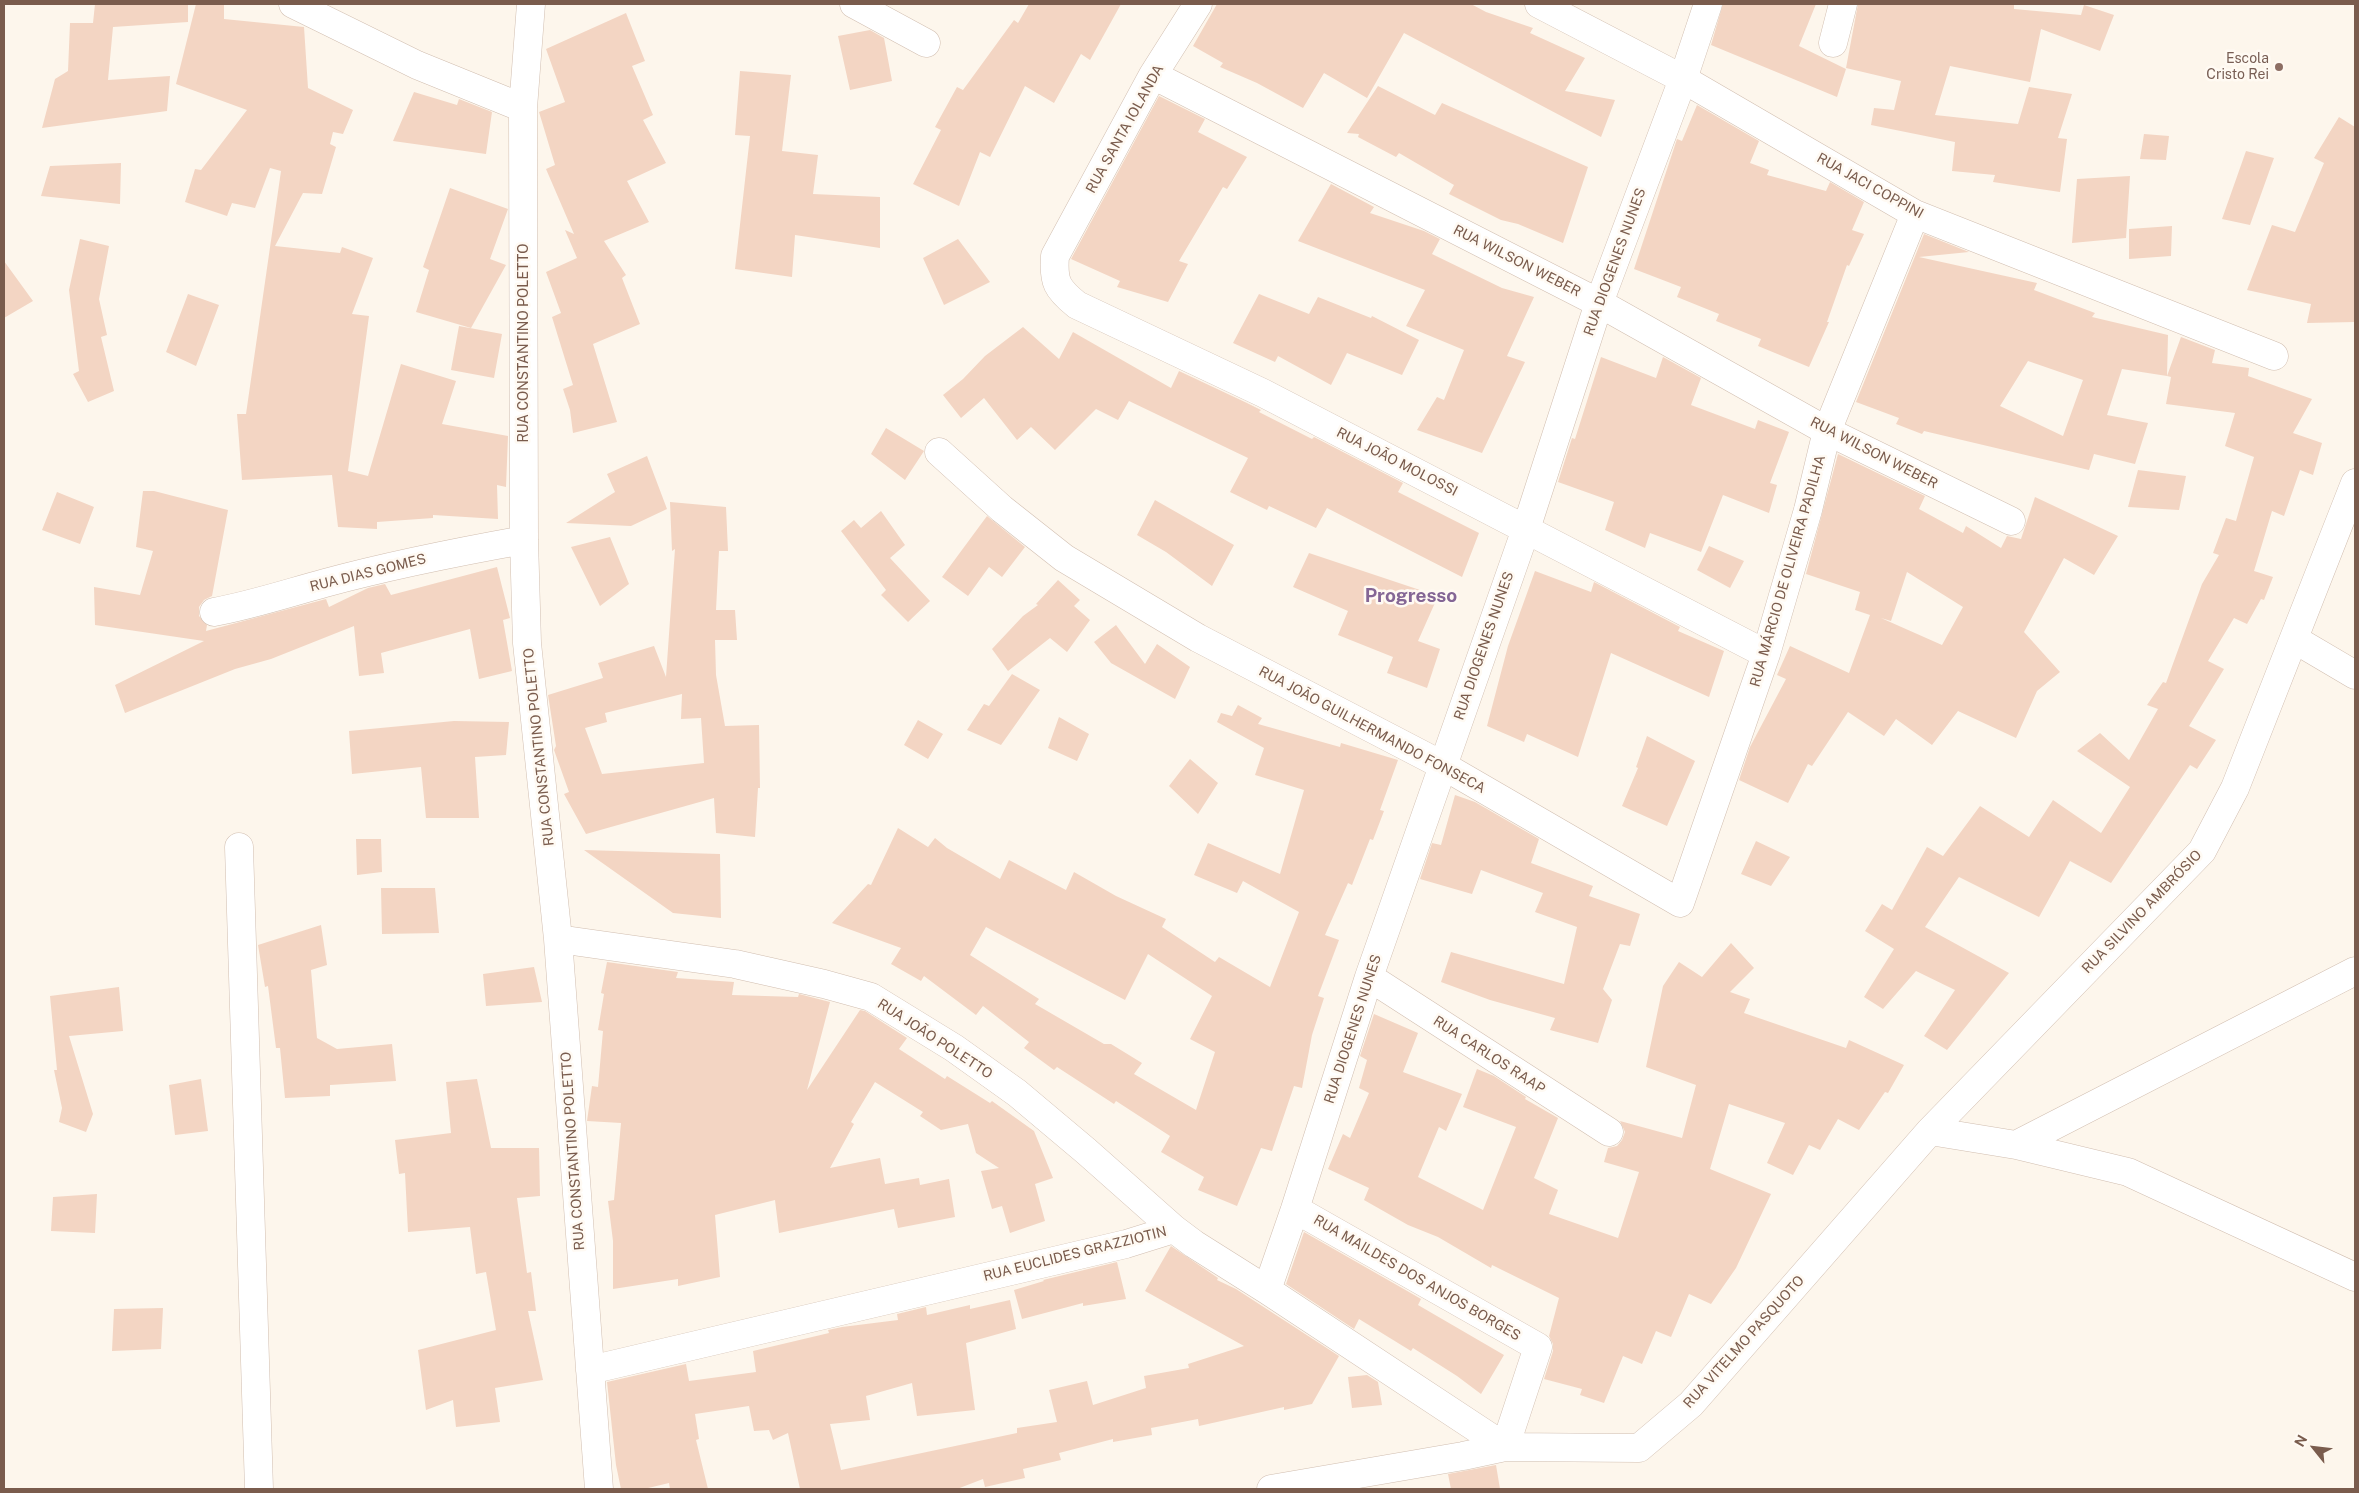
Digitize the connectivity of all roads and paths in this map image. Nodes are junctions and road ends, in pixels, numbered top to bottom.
1 (294, 4) edge
2 (531, 4) edge
3 (854, 4) edge
4 (1198, 4) edge
5 (1539, 4) edge
6 (1708, 4) edge
7 (1843, 4) edge
8 (926, 43) dead end
9 (1833, 43) dead end
10 (1154, 75) junction
11 (1683, 80) junction
12 (523, 108) junction
13 (1915, 214) junction
14 (1055, 256) joint
15 (1599, 303) junction
16 (2274, 356) dead end
17 (1826, 431) junction
18 (938, 452) dead end
19 (2355, 483) edge
20 (2011, 521) dead end
21 (1526, 528) junction
22 (524, 540) junction
23 (214, 612) dead end
24 (2294, 639) junction
25 (1766, 654) junction
26 (2355, 675) edge
27 (1442, 765) junction
28 (239, 846) dead end
29 (1680, 904) joint
30 (558, 939) junction
31 (2355, 971) edge
32 (1369, 977) junction
33 (1930, 1131) junction
34 (1609, 1132) dead end
35 (2016, 1145) junction
36 (1296, 1209) junction
37 (1174, 1230) junction
38 (2355, 1277) edge
39 (1267, 1290) junction
40 (590, 1370) junction
41 (1505, 1447) junction
42 (592, 1488) edge
43 (259, 1489) edge
44 (1270, 1489) edge

1 - 12 street
2 - 12 street, RUA CONSTANTINO POLETTO
3 - 8 street
4 - 10 street, RUA SANTA IOLANDA
5 - 11 street, RUA JACI COPPINI
6 - 11 street, RUA DIOGENES NUNES
7 - 9 street
10 - 14 street, RUA SANTA IOLANDA
10 - 15 street, RUA WILSON WEBER
11 - 13 street, RUA JACI COPPINI
11 - 15 street, RUA DIOGENES NUNES
12 - 22 street, RUA CONSTANTINO POLETTO
13 - 16 street, RUA JACI COPPINI
13 - 17 street, RUA MÁRCIO DE OLIVEIRA PADILHA
14 - 21 street, RUA JOÃO MOLOSSI
15 - 17 street, RUA WILSON WEBER
15 - 21 street, RUA DIOGENES NUNES
17 - 20 street, RUA WILSON WEBER
17 - 25 street, RUA MÁRCIO DE OLIVEIRA PADILHA
18 - 27 street, RUA JOÃO GUILHERMANDO FONSECA
19 - 24 street, RUA SILVINO AMBRÓSIO
21 - 25 street, RUA JOÃO MOLOSSI
21 - 27 street, RUA DIOGENES NUNES
22 - 23 street, RUA DIAS GOMES
22 - 30 street, RUA CONSTANTINO POLETTO
24 - 26 street
24 - 33 street, RUA SILVINO AMBRÓSIO
25 - 29 street, RUA MÁRCIO DE OLIVEIRA PADILHA
27 - 29 street, RUA JOÃO GUILHERMANDO FONSECA
27 - 32 street, RUA DIOGENES NUNES
28 - 43 street
30 - 37 street, RUA JOÃO POLETTO
30 - 40 street, RUA CONSTANTINO POLETTO
31 - 35 street
32 - 34 street, RUA CARLOS RAAP
32 - 36 street, RUA DIOGENES NUNES
33 - 35 street
33 - 41 street, RUA VITELMO PASQUOTO
35 - 38 street
36 - 39 street, RUA DIOGENES NUNES
36 - 41 street, RUA MAILDES DOS ANJOS BORGES
37 - 39 street, RUA EUCLIDES GRAZZIOTIN
37 - 40 street, RUA EUCLIDES GRAZZIOTIN
39 - 41 street, RUA EUCLIDES GRAZZIOTIN
40 - 42 street, RUA CONSTANTINO POLETTO
41 - 44 street, RUA VITELMO PASQUOTO

